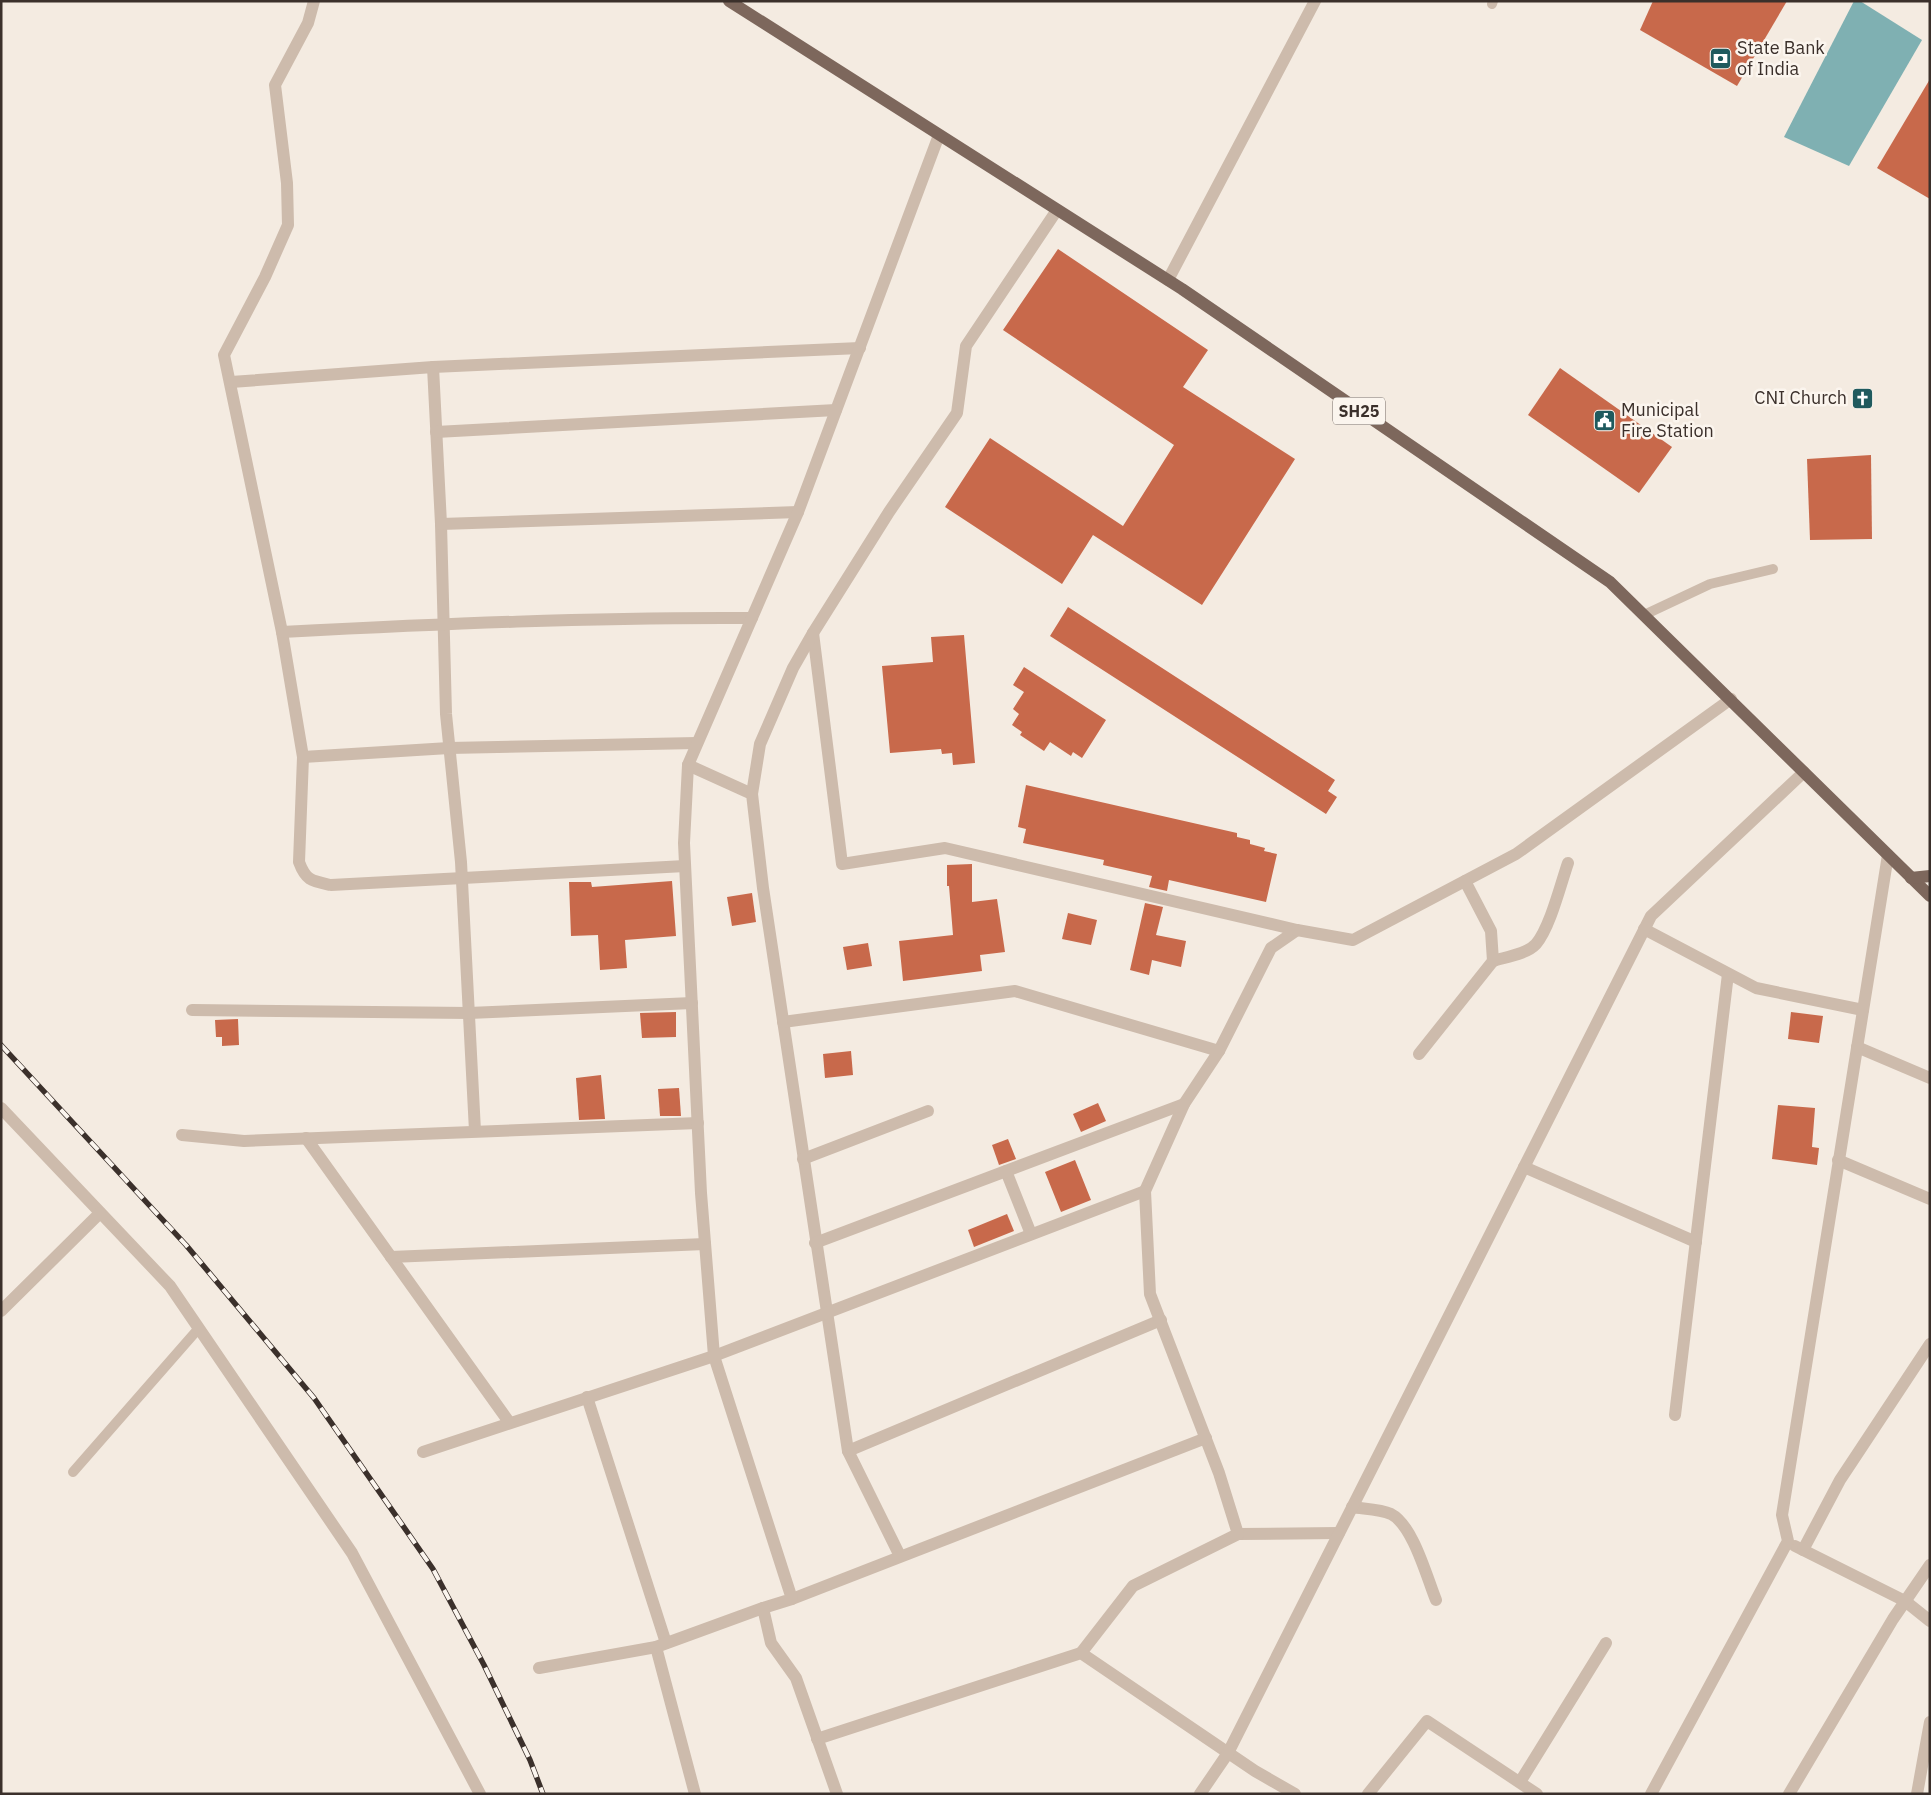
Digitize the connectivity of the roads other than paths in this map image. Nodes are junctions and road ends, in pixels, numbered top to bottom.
1 (314, 1) edge
2 (729, 1) edge
3 (1315, 1) edge
4 (939, 135) junction
5 (1057, 210) junction
6 (1168, 280) junction
7 (860, 348) junction
8 (433, 367) junction
9 (231, 382) junction
10 (836, 410) junction
11 (436, 432) junction
12 (798, 512) junction
13 (440, 524) junction
14 (1773, 570) dead end
15 (1644, 615) junction
16 (752, 618) junction
17 (443, 624) junction
18 (282, 632) junction
19 (812, 633) junction
20 (1731, 699) junction
21 (698, 743) junction
22 (449, 748) junction
23 (303, 757) junction
24 (688, 764) junction
25 (1804, 772) junction
26 (752, 794) junction
27 (1888, 855) junction
28 (1568, 863) dead end
29 (685, 866) junction
30 (1930, 876) edge
31 (1911, 878) junction
32 (462, 879) junction
33 (1465, 881) junction
34 (1930, 896) edge
35 (1297, 930) junction
36 (1644, 930) junction
37 (1493, 961) junction
38 (1728, 974) junction
39 (692, 1002) junction
40 (192, 1010) dead end
41 (1863, 1010) junction
42 (469, 1013) junction
43 (783, 1022) junction
44 (1857, 1047) junction
45 (1219, 1051) junction
46 (1419, 1054) dead end
47 (1930, 1078) edge
48 (1184, 1104) junction
49 (1, 1108) edge
50 (928, 1111) dead end
51 (698, 1123) junction
52 (475, 1132) junction
53 (182, 1135) dead end
54 (306, 1138) junction
55 (803, 1159) junction
56 (1838, 1160) junction
57 (1524, 1167) junction
58 (1006, 1171) junction
59 (1145, 1190) junction
60 (1930, 1198) edge
61 (100, 1213) junction
62 (1031, 1234) junction
63 (1696, 1242) junction
64 (705, 1244) junction
65 (815, 1244) junction
66 (390, 1257) junction
67 (1, 1311) edge
68 (826, 1314) junction
69 (1161, 1320) junction
70 (199, 1328) junction
71 (1930, 1344) edge
72 (714, 1356) junction
73 (587, 1397) junction
74 (1675, 1415) dead end
75 (509, 1422) junction
76 (1206, 1438) junction
77 (848, 1451) junction
78 (423, 1452) dead end
79 (72, 1472) dead end
80 (1352, 1507) junction
81 (1339, 1533) junction
82 (1238, 1534) junction
83 (1788, 1541) junction
84 (1803, 1550) junction
85 (900, 1556) junction
86 (1930, 1565) edge
87 (792, 1599) junction
88 (1436, 1600) dead end
89 (1905, 1601) junction
90 (763, 1608) junction
91 (1930, 1621) edge
92 (1606, 1643) dead end
93 (661, 1645) junction
94 (1081, 1653) junction
95 (539, 1668) dead end
96 (1930, 1722) edge
97 (818, 1739) junction
98 (1228, 1753) junction
99 (1520, 1782) junction
100 (480, 1794) edge
101 (695, 1794) edge
102 (836, 1794) edge
103 (1200, 1794) edge
104 (1296, 1794) edge
105 (1368, 1794) edge
106 (1537, 1794) edge
107 (1651, 1794) edge
108 (1789, 1794) edge
109 (1917, 1794) edge

1 - 9 street
2 - 4 main road, SH25
3 - 6 street
4 - 5 main road, SH25
4 - 7 street
5 - 6 main road, SH25
5 - 19 street
6 - 15 main road, SH25
7 - 8 street
7 - 10 street
8 - 9 street
8 - 11 street
9 - 18 street
10 - 11 street
10 - 12 street
11 - 13 street
12 - 13 street
12 - 16 street
13 - 17 street
14 - 15 lane
15 - 20 main road, SH25
16 - 17 street
16 - 21 street
17 - 18 street
17 - 22 street
18 - 23 street
19 - 26 street
19 - 35 street
20 - 25 main road, SH25
20 - 33 street
21 - 22 street
21 - 24 street
22 - 23 street
22 - 32 street
23 - 32 street
24 - 26 street
24 - 29 street
25 - 27 main road, SH25
25 - 36 street
26 - 43 street
27 - 31 main road, SH25
27 - 41 street
28 - 37 street
29 - 32 street
29 - 39 street
30 - 31 main road
31 - 34 main road, SH25
32 - 42 street
33 - 35 street
33 - 37 street
35 - 45 street
36 - 38 street
36 - 57 street
37 - 46 street
38 - 41 street
38 - 63 street
39 - 42 street
39 - 51 street
40 - 42 street
41 - 44 street
42 - 52 street
43 - 45 street
43 - 55 street
44 - 47 street
44 - 56 street
45 - 48 street
48 - 58 street
48 - 59 street
49 - 61 street
50 - 55 street
51 - 52 street
51 - 64 street
52 - 54 street
53 - 54 street
54 - 66 street
55 - 65 street
56 - 60 street
56 - 83 street
57 - 63 street
57 - 80 street
58 - 62 street
58 - 65 street
59 - 62 street
59 - 69 street
61 - 67 street
61 - 70 street
62 - 68 street
63 - 74 street
64 - 66 street
64 - 72 street
65 - 68 street
66 - 75 street
68 - 72 street
68 - 77 street
69 - 76 street
69 - 77 street
70 - 79 lane
70 - 100 street
71 - 84 street
72 - 73 street
72 - 87 street
73 - 75 street
73 - 93 street
75 - 78 street
76 - 82 street
76 - 85 street
77 - 85 street
80 - 81 street
80 - 88 street
81 - 82 street
81 - 98 street
82 - 94 street
83 - 84 street
83 - 107 street
84 - 89 street
85 - 87 street
86 - 89 street
87 - 90 street
89 - 91 street
89 - 108 street
90 - 93 street
90 - 97 street
92 - 99 street
93 - 95 street
93 - 101 street
94 - 97 street
94 - 98 street
96 - 109 street
97 - 102 street
98 - 103 street
98 - 104 street
99 - 105 street
99 - 106 street

